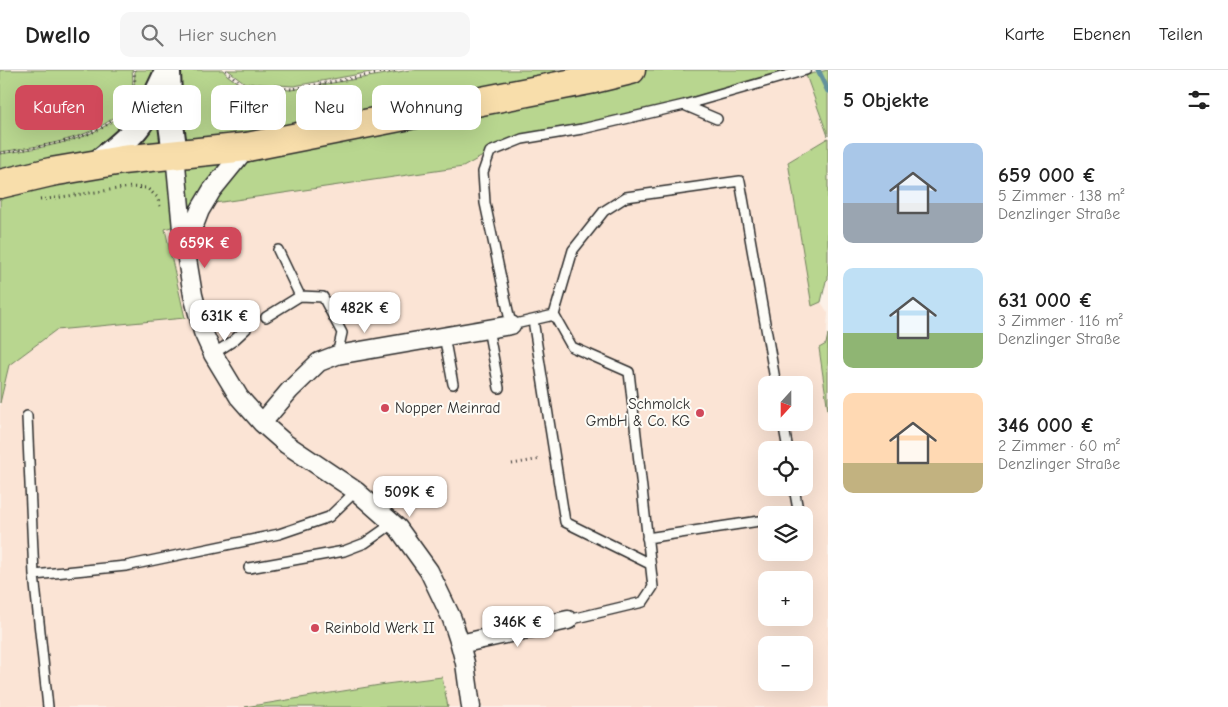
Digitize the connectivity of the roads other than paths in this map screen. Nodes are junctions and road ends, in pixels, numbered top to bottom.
1 (168, 70) edge
2 (631, 70) edge
3 (806, 70) edge
4 (684, 105) junction
5 (717, 119) dead end
6 (247, 147) junction
7 (175, 154) junction
8 (96, 164) junction
9 (0, 184) edge
10 (186, 246) junction
11 (278, 250) dead end
12 (300, 296) junction
13 (554, 315) junction
14 (266, 317) dead end
15 (533, 320) junction
16 (511, 324) junction
17 (488, 328) junction
18 (246, 329) dead end
19 (444, 336) junction
20 (213, 354) junction
21 (337, 355) junction
22 (774, 376) edge
23 (453, 384) dead end
24 (499, 388) dead end
25 (27, 416) dead end
26 (262, 423) junction
27 (356, 491) junction
28 (758, 521) edge
29 (392, 524) junction
30 (647, 538) junction
31 (650, 564) junction
32 (250, 568) dead end
33 (34, 575) junction
34 (568, 620) joint
35 (460, 644) junction
36 (48, 707) edge
37 (471, 707) edge

1 - 7 street
1 - 8 street
2 - 6 main road
3 - 4 lane
4 - 5 lane
4 - 16 lane
6 - 7 main road
6 - 10 street
7 - 8 main road
7 - 10 street
8 - 9 main road
10 - 20 street
11 - 12 lane
12 - 14 lane
12 - 21 lane
13 - 15 lane
13 - 22 lane
13 - 30 lane
15 - 16 lane
15 - 31 lane
16 - 17 street
17 - 19 street
17 - 24 lane
18 - 20 lane
19 - 21 street
19 - 23 lane
20 - 26 street
21 - 26 street
25 - 33 lane
26 - 27 street
27 - 29 street
27 - 33 lane
28 - 30 lane
29 - 32 lane
29 - 35 street
30 - 31 lane
31 - 34 lane
33 - 36 lane
34 - 35 street
35 - 37 street

